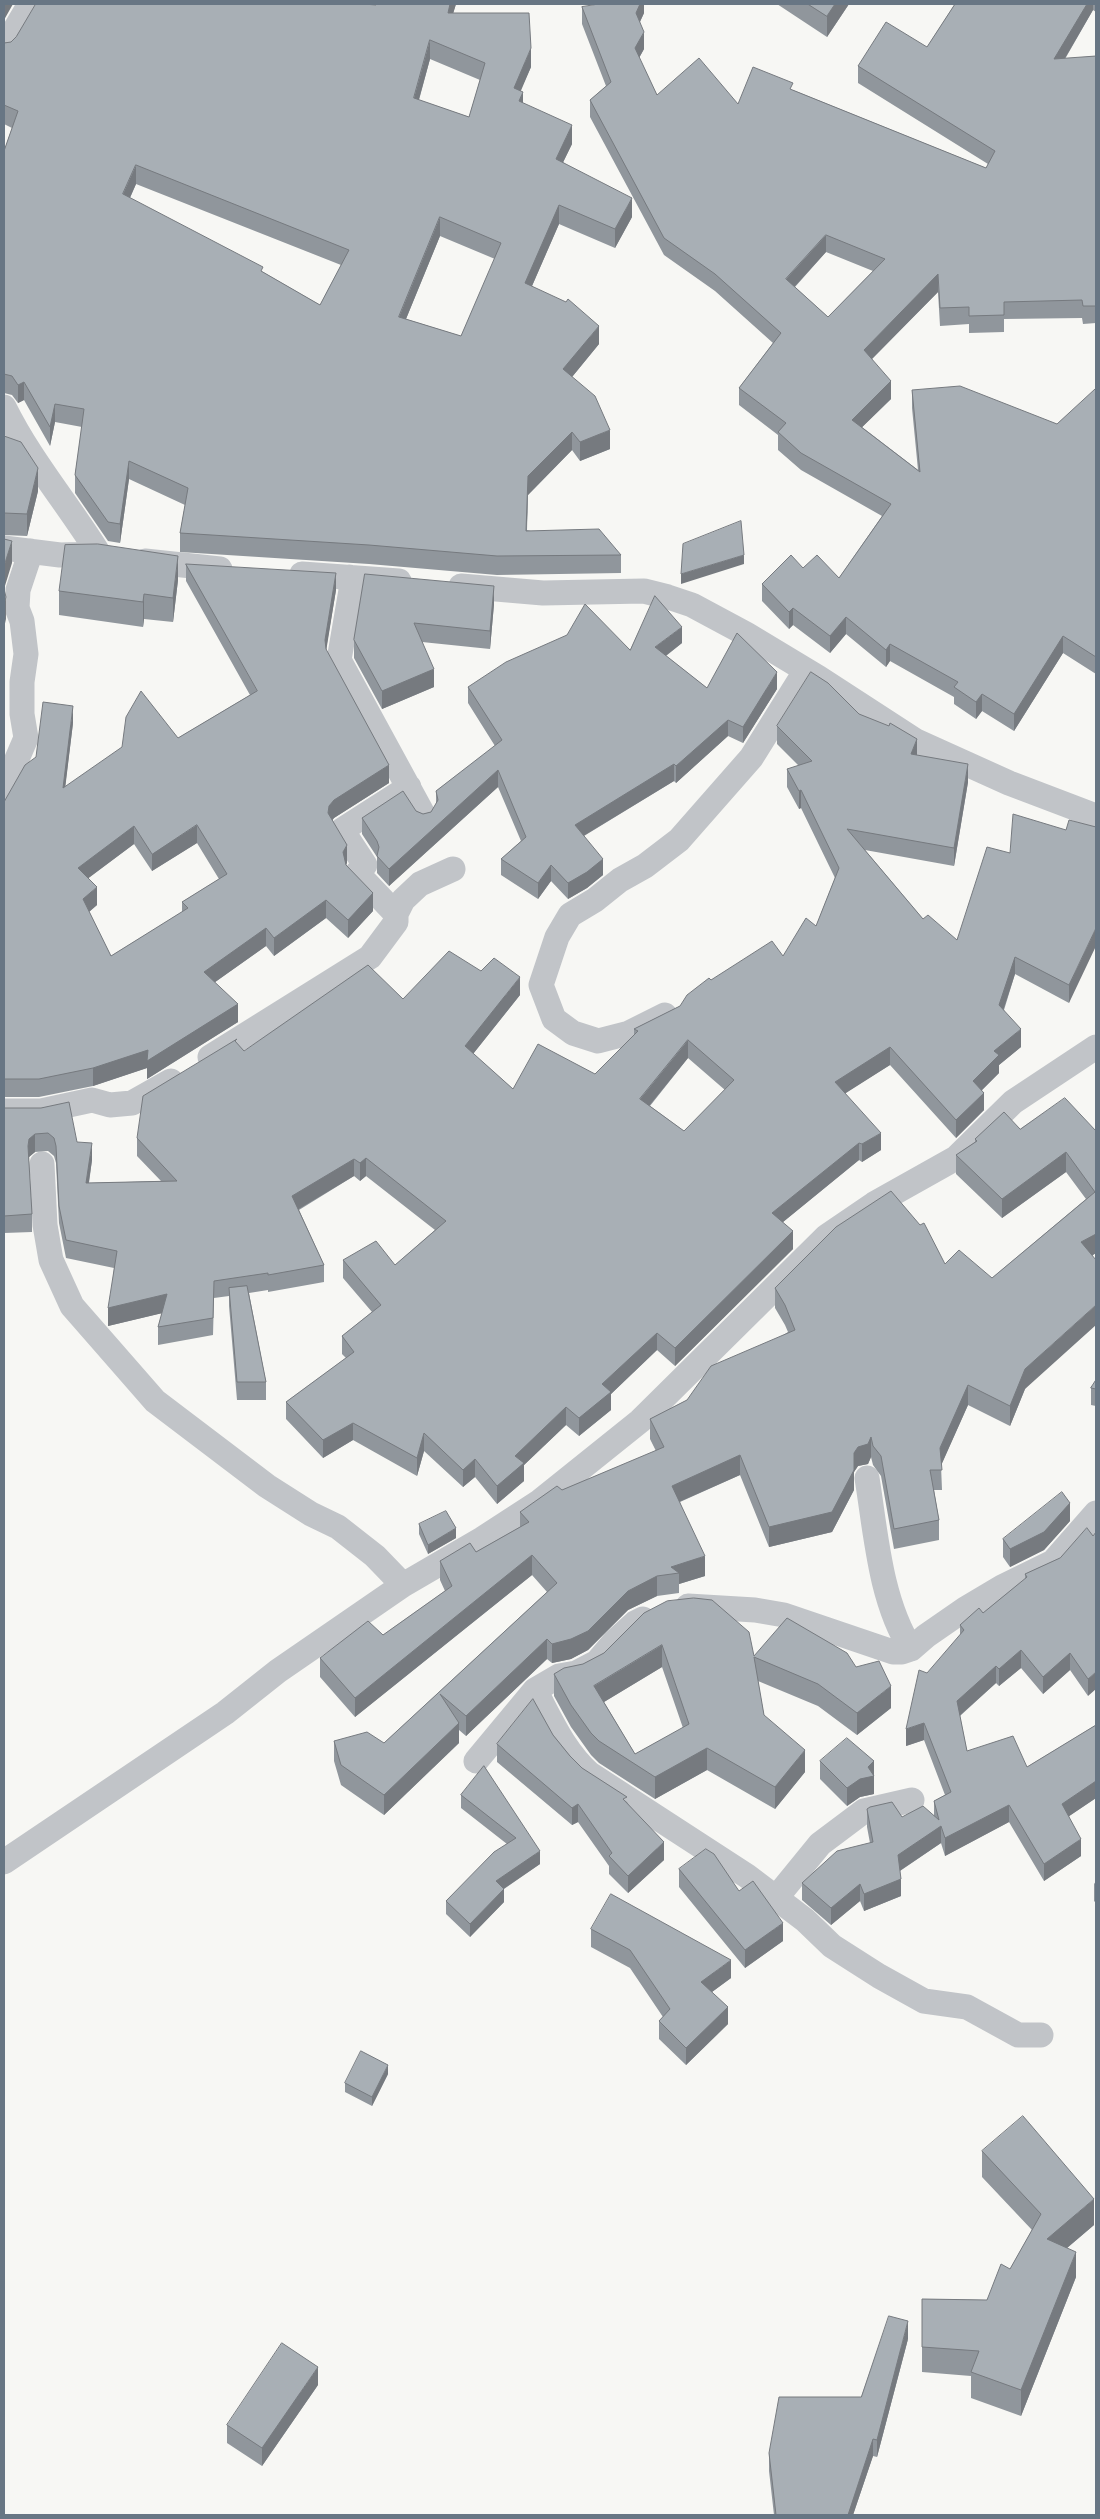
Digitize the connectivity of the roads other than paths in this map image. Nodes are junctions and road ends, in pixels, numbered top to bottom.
1 (30, 4) edge
2 (4, 48) edge
3 (4, 407) edge
4 (4, 548) edge
5 (31, 551) junction
6 (99, 554) junction
7 (246, 570) edge
8 (281, 573) edge
9 (350, 584) junction
10 (806, 670) junction
11 (409, 787) junction
12 (4, 789) edge
13 (424, 816) edge
14 (1096, 816) edge
15 (453, 869) dead end
16 (396, 914) junction
17 (673, 1011) edge
18 (1096, 1047) edge
19 (4, 1111) edge
20 (42, 1164) dead end
21 (867, 1478) dead end
22 (1096, 1513) edge
23 (403, 1585) junction
24 (911, 1649) junction
25 (534, 1690) junction
26 (476, 1761) dead end
27 (912, 1800) dead end
28 (4, 1862) edge
29 (776, 1898) junction
30 (1041, 2035) dead end

1 - 2 street
3 - 6 street
4 - 5 street
5 - 6 street
5 - 12 street
6 - 7 street
8 - 9 street
9 - 10 street
9 - 11 street
10 - 14 street
10 - 17 street
11 - 13 street
11 - 16 street
15 - 16 street
16 - 19 street
18 - 23 street
20 - 23 street
21 - 24 street
22 - 24 street
23 - 28 street
24 - 25 street
25 - 26 street
25 - 29 street
27 - 29 street
29 - 30 street

